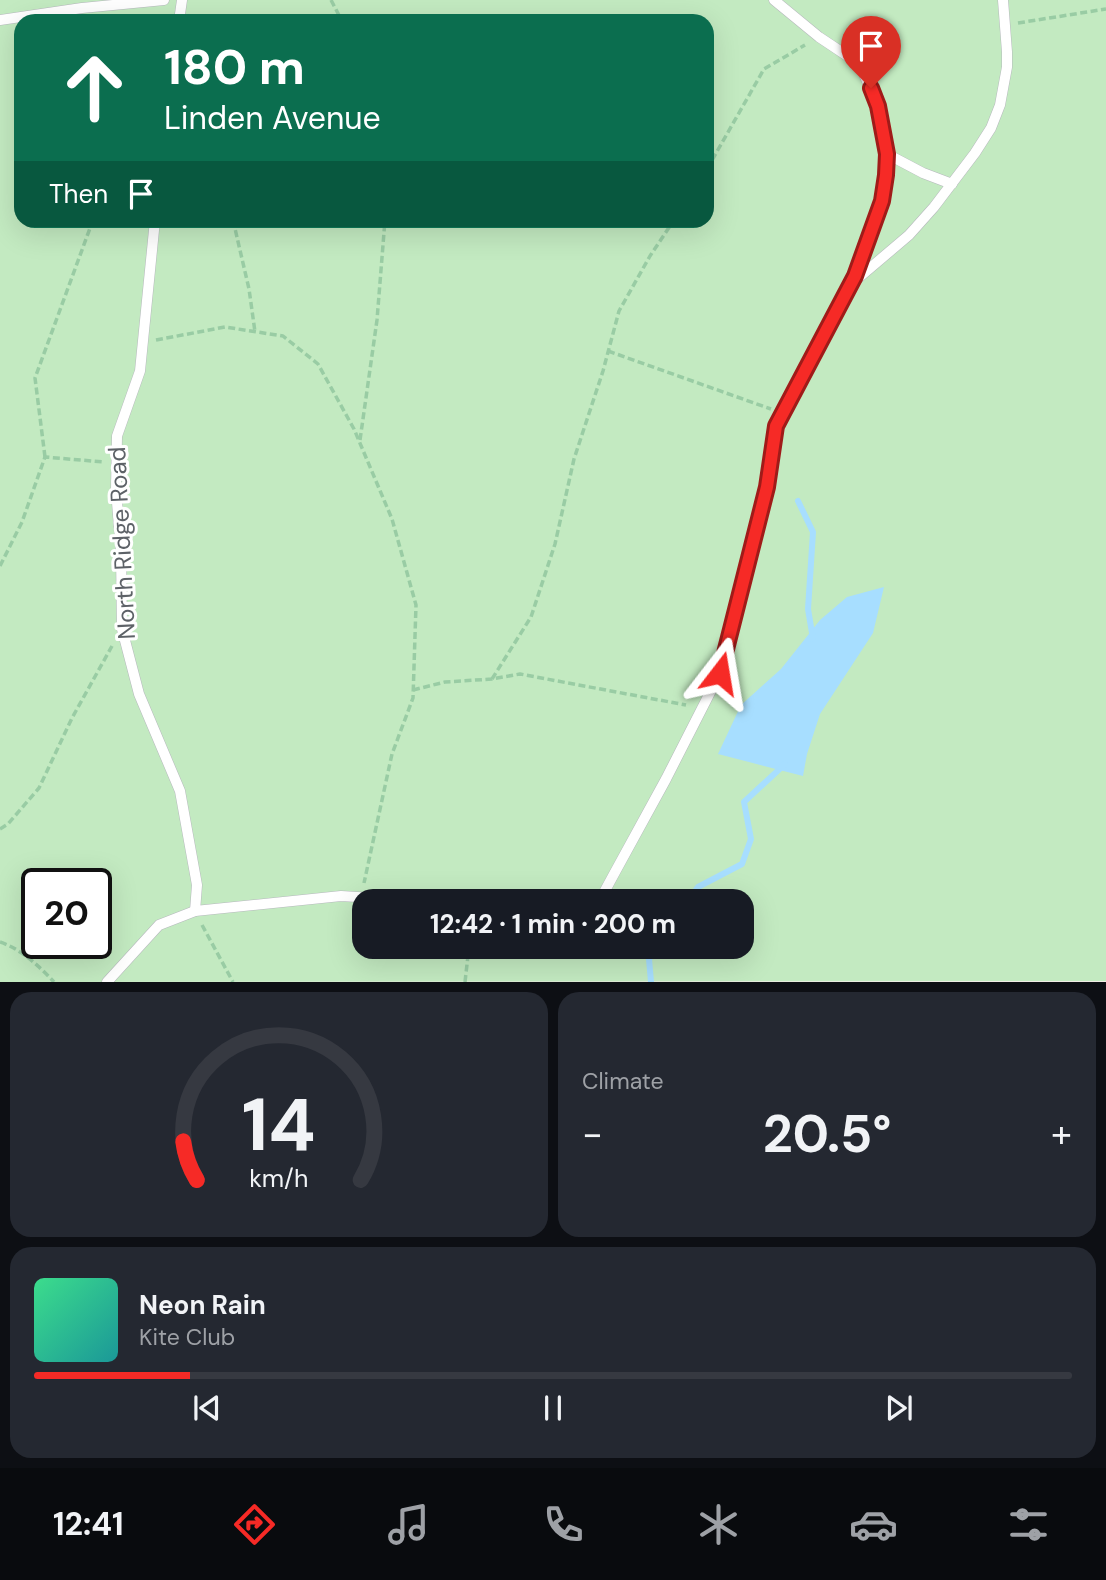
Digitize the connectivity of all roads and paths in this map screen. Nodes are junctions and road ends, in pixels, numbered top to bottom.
1 (164, 0) edge
2 (774, 0) edge
3 (1003, 0) edge
4 (1106, 9) edge
5 (41, 14) edge
6 (1006, 25) junction
7 (819, 37) junction
8 (887, 154) junction
9 (714, 157) edge
10 (952, 184) junction
11 (90, 228) edge
12 (154, 228) edge
13 (235, 228) edge
14 (384, 228) edge
15 (669, 228) edge
16 (851, 284) junction
17 (255, 332) junction
18 (143, 342) junction
19 (608, 351) junction
20 (783, 412) junction
21 (359, 442) junction
22 (45, 457) junction
23 (116, 463) junction
24 (0, 566) edge
25 (122, 629) junction
26 (492, 679) junction
27 (413, 690) junction
28 (702, 709) junction
29 (0, 829) edge
30 (363, 889) edge
31 (606, 889) edge
32 (352, 897) edge
33 (195, 911) junction
34 (0, 942) edge
35 (468, 959) edge
36 (54, 982) edge
37 (107, 982) edge
38 (233, 982) edge
39 (465, 982) edge

1 - 5 lane
2 - 7 lane
3 - 6 lane
4 - 6 path
6 - 10 lane
7 - 8 lane
7 - 9 path
8 - 10 lane
8 - 16 lane
10 - 16 lane
11 - 22 path
12 - 18 lane, North Ridge Road
13 - 17 path
14 - 21 path
15 - 19 path
16 - 20 lane
17 - 18 path
17 - 21 path
18 - 23 lane, North Ridge Road
19 - 20 path
19 - 26 path
20 - 28 lane
21 - 27 path
22 - 23 path
22 - 24 path
23 - 25 lane, North Ridge Road
25 - 29 path
25 - 33 lane, North Ridge Road
26 - 27 path
26 - 28 path
27 - 30 path
28 - 31 lane
32 - 33 lane
33 - 37 lane
33 - 38 path
34 - 36 path
35 - 39 path

